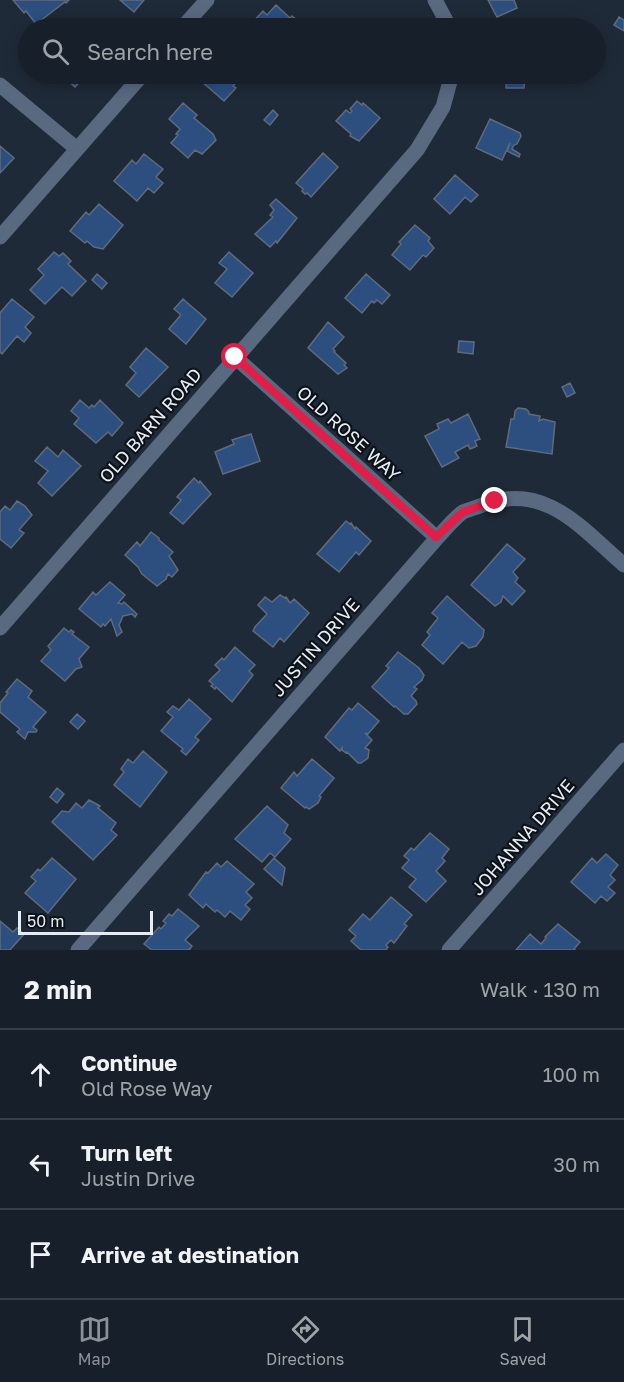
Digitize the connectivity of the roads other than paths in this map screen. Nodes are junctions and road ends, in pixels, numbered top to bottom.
1 (207, 0) edge
2 (435, 0) edge
3 (191, 18) edge
4 (445, 18) edge
5 (134, 84) edge
6 (449, 84) edge
7 (0, 85) edge
8 (78, 149) junction
9 (0, 237) edge
10 (235, 357) junction
11 (436, 537) junction
12 (624, 565) edge
13 (0, 628) edge
14 (624, 750) edge
15 (78, 950) edge
16 (449, 950) edge

1 - 3 street
2 - 4 street
5 - 8 street
6 - 10 street, OLD BARN ROAD
7 - 8 street
8 - 9 street
10 - 11 street, OLD ROSE WAY
10 - 13 street, OLD BARN ROAD
11 - 12 street, JUSTIN DRIVE
11 - 15 street, JUSTIN DRIVE
14 - 16 street, JOHANNA DRIVE

